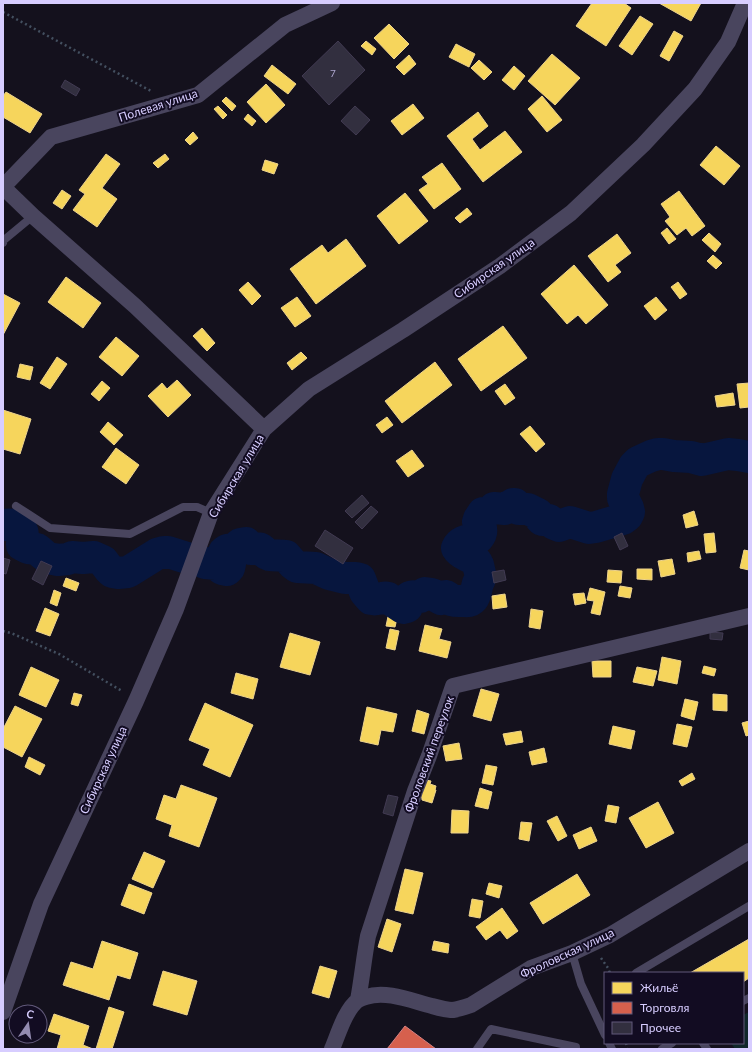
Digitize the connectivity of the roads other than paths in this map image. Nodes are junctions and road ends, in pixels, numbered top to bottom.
1 (332, 3) edge
2 (745, 3) edge
3 (3, 187) edge
4 (33, 216) junction
5 (3, 242) edge
6 (264, 429) junction
7 (16, 506) dead end
8 (211, 513) junction
9 (749, 616) edge
10 (749, 851) edge
11 (749, 906) edge
12 (572, 953) junction
13 (638, 972) edge
14 (358, 1000) junction
15 (3, 1012) edge
16 (604, 1033) edge
17 (332, 1049) edge
18 (477, 1049) edge
19 (576, 1049) edge

1 - 3 street, Полевая улица
2 - 6 street, Сибирская улица
3 - 4 street
4 - 5 lane
4 - 6 street
6 - 8 street, Сибирская улица
7 - 8 lane
8 - 15 street, Сибирская улица
9 - 14 street, Фроловский переулок
10 - 12 street, Фроловская улица
11 - 13 lane
12 - 14 street, Фроловская улица
12 - 16 lane
14 - 17 street
18 - 19 lane

